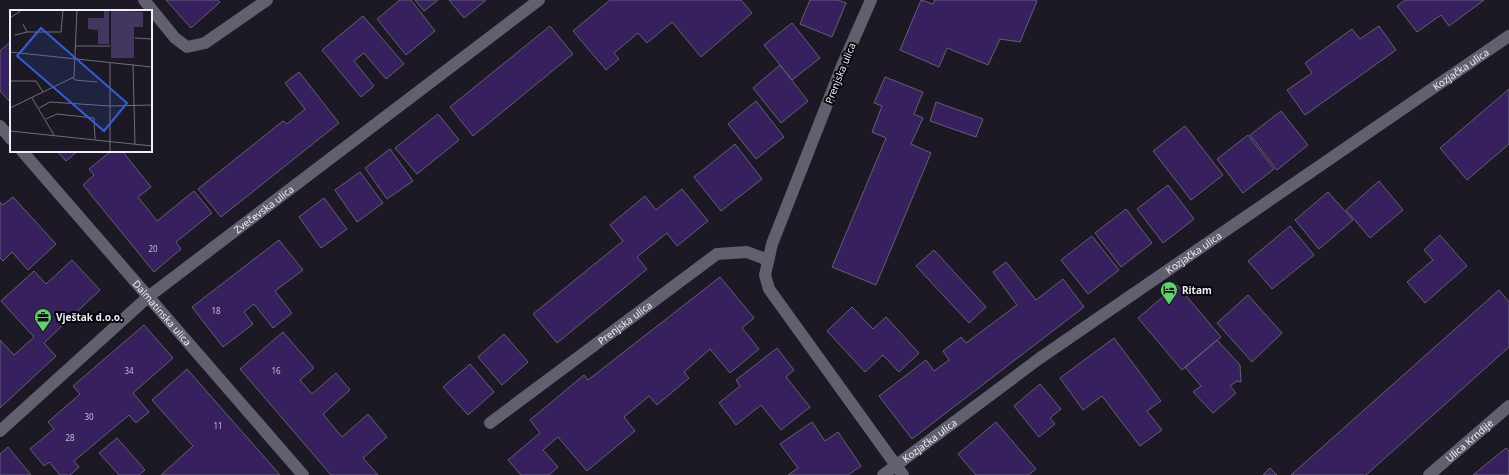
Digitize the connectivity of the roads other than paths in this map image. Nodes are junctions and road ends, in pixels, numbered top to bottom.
1 (144, 0) edge
2 (267, 0) edge
3 (539, 0) edge
4 (871, 0) edge
5 (1509, 36) edge
6 (0, 126) edge
7 (10, 138) edge
8 (23, 152) edge
9 (768, 260) junction
10 (148, 297) junction
11 (1509, 406) edge
12 (490, 423) dead end
13 (0, 431) edge
14 (900, 470) edge
15 (303, 475) edge
16 (883, 475) edge
17 (1429, 475) edge

1 - 2 street
3 - 10 street, Zvečevska ulica
4 - 9 street, Prenjska ulica
5 - 14 street, Kozjačka ulica
6 - 7 street
8 - 10 street, Dalmatinska ulica
9 - 12 street, Prenjska ulica
9 - 14 street, Prenjska ulica
10 - 13 street, Zvečevska ulica
10 - 15 street, Dalmatinska ulica
11 - 17 street, Ulica Krndije
14 - 16 street, Kozjačka ulica

